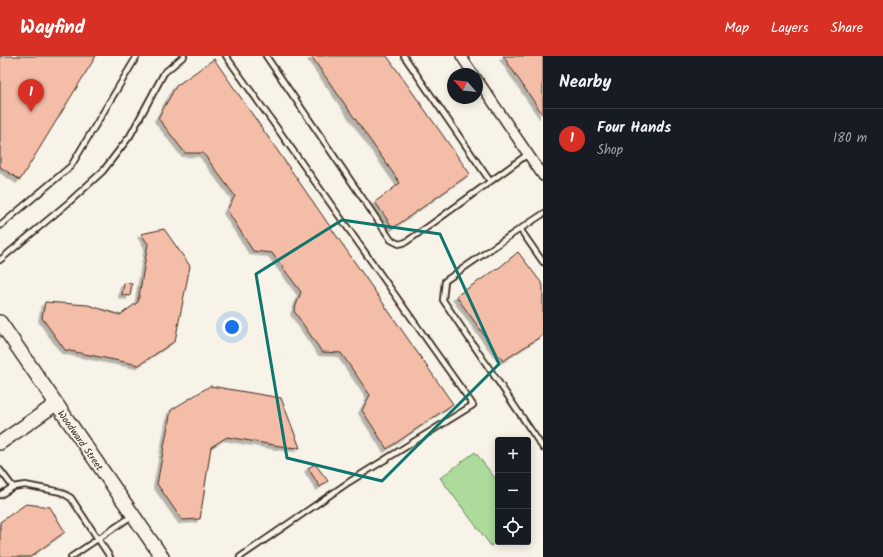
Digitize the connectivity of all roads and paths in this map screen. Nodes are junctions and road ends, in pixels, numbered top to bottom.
1 (137, 56) edge
2 (184, 56) edge
3 (226, 56) edge
4 (266, 56) edge
5 (404, 56) edge
6 (461, 56) edge
7 (469, 68) edge
8 (483, 88) edge
9 (528, 154) junction
10 (543, 176) edge
11 (490, 181) junction
12 (543, 214) edge
13 (0, 226) edge
14 (520, 229) junction
15 (0, 260) edge
16 (543, 262) edge
17 (0, 322) edge
18 (56, 404) junction
19 (0, 443) edge
20 (543, 448) edge
21 (0, 470) edge
22 (13, 486) junction
23 (0, 495) edge
24 (133, 515) junction
25 (98, 539) junction
26 (71, 557) edge
27 (110, 557) edge
28 (162, 557) edge
29 (240, 557) edge

1 - 13 lane
2 - 15 lane
3 - 29 lane
4 - 11 lane
5 - 11 lane
6 - 7 street
8 - 9 street
9 - 10 street
9 - 11 lane
12 - 14 lane
14 - 16 lane
14 - 20 lane
17 - 18 street, Woodward Street
18 - 19 street
18 - 24 street, Woodward Street
21 - 22 lane
22 - 23 lane
22 - 25 lane
24 - 25 lane
24 - 28 street, Woodward Street
25 - 26 lane
25 - 27 lane

